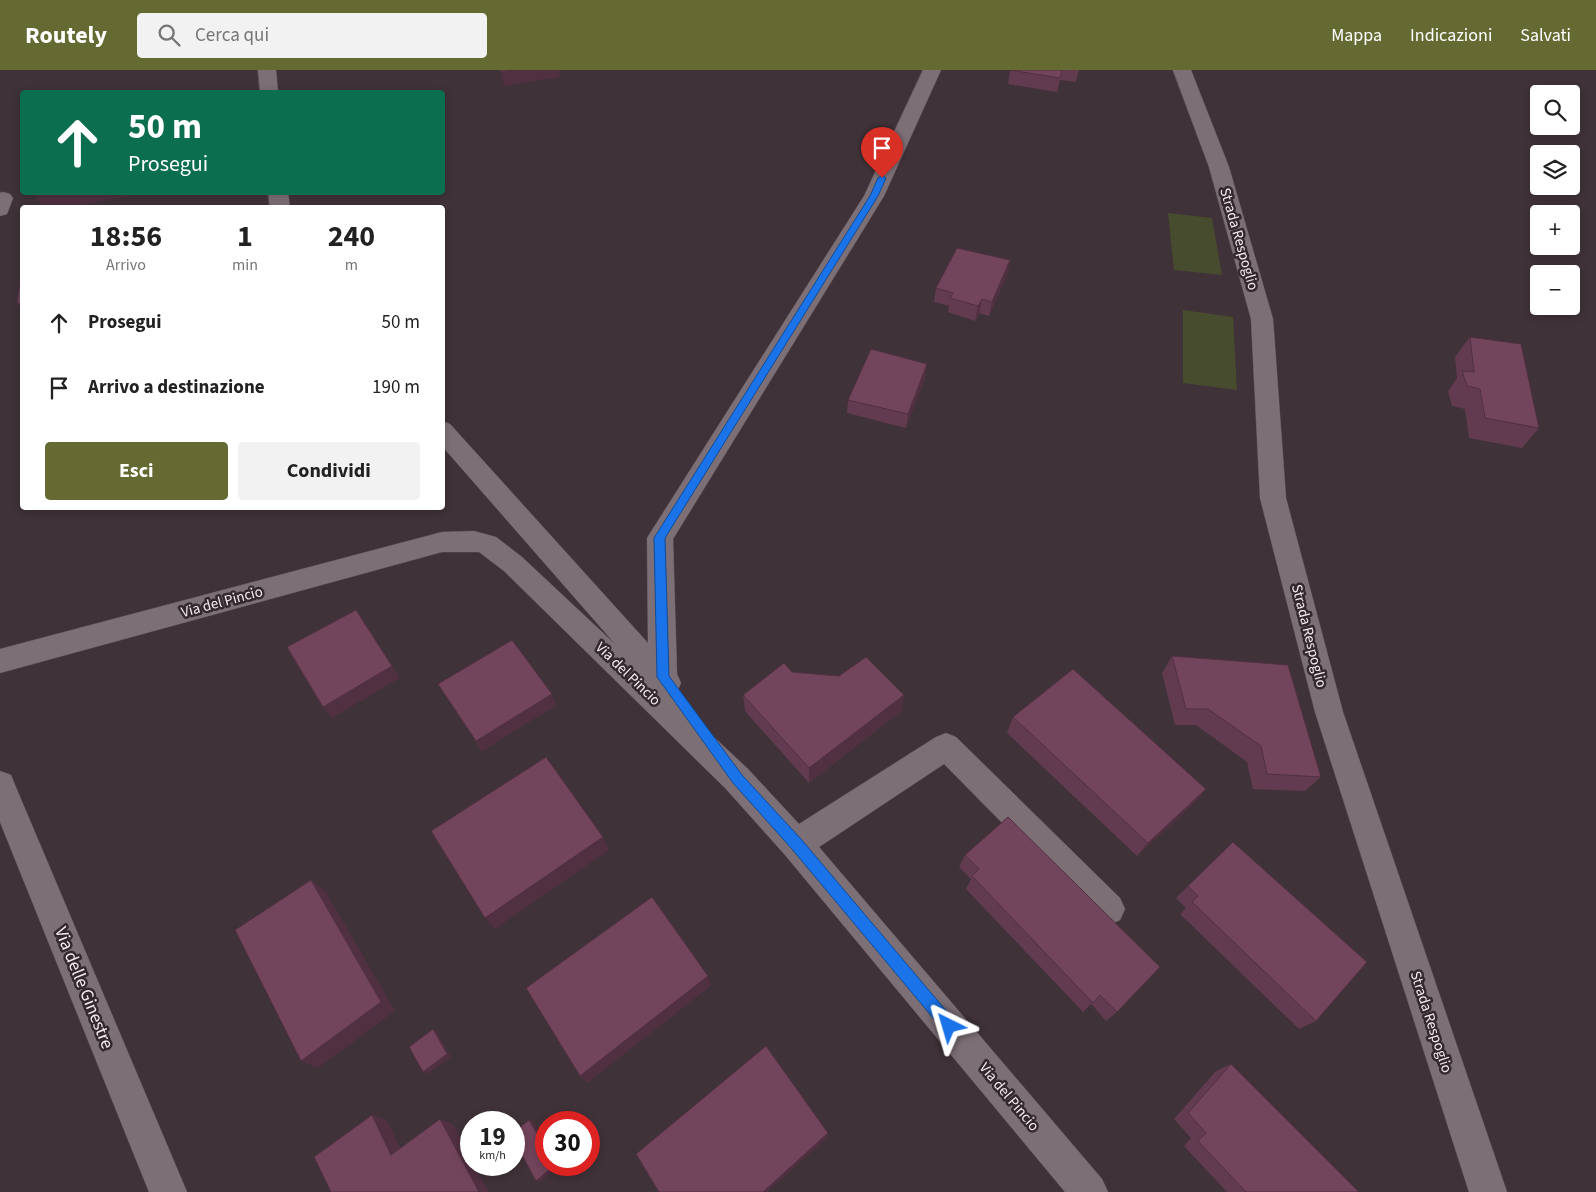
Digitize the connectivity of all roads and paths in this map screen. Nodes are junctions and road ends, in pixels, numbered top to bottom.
1 (267, 70) edge
2 (932, 70) edge
3 (1182, 70) edge
4 (269, 90) edge
5 (445, 433) edge
6 (0, 661) edge
7 (663, 677) junction
8 (737, 779) junction
9 (0, 785) edge
10 (796, 844) junction
11 (1109, 908) dead end
12 (168, 1192) edge
13 (1089, 1192) edge
14 (1488, 1192) edge

1 - 4 street
2 - 7 street
3 - 14 street, Strada Respoglio
5 - 7 street
6 - 8 street, Via del Pincio
7 - 8 street
8 - 10 street, Via del Pincio
9 - 12 street, Via delle Ginestre
10 - 11 street
10 - 13 street, Via del Pincio

